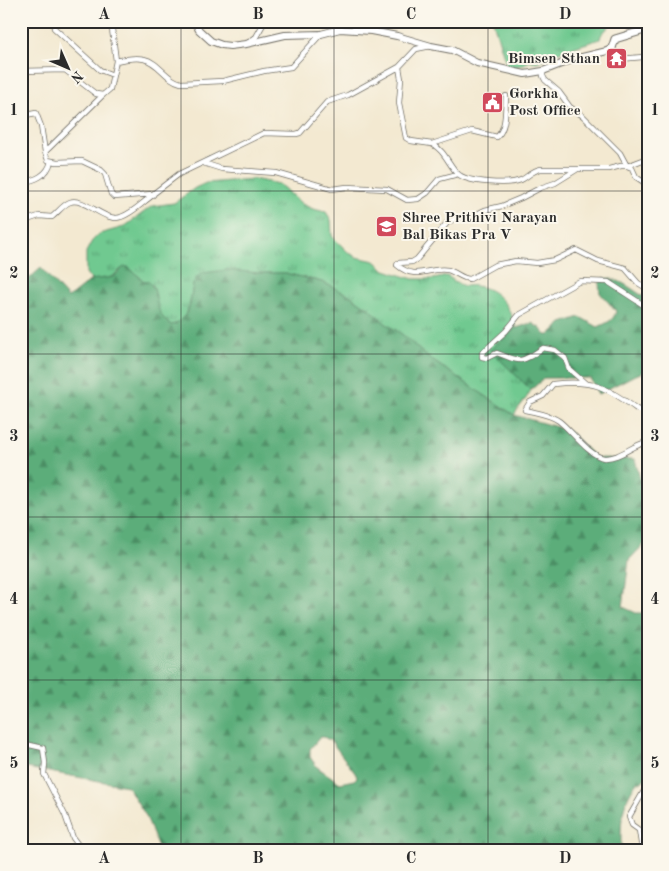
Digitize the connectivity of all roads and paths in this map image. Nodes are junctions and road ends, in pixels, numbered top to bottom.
1 (110, 21) edge
2 (194, 21) edge
3 (265, 21) edge
4 (337, 21) edge
5 (54, 28) dead end
6 (342, 29) junction
7 (648, 29) edge
8 (321, 34) junction
9 (246, 44) junction
10 (431, 46) junction
11 (612, 48) junction
12 (648, 59) edge
13 (116, 61) junction
14 (399, 67) junction
15 (21, 71) edge
16 (543, 71) junction
17 (114, 74) junction
18 (103, 95) junction
19 (506, 96) dead end
20 (21, 116) edge
21 (432, 144) junction
22 (45, 152) junction
23 (648, 158) edge
24 (51, 161) junction
25 (203, 163) junction
26 (627, 166) junction
27 (576, 170) junction
28 (458, 174) junction
29 (21, 183) edge
30 (648, 185) edge
31 (153, 194) junction
32 (21, 222) edge
33 (648, 289) edge
34 (648, 308) edge
35 (585, 383) junction
36 (648, 409) edge
37 (648, 442) edge
38 (21, 743) edge
39 (648, 784) edge
40 (82, 850) edge
41 (642, 850) edge

1 - 13 street
2 - 9 street
3 - 9 street
4 - 6 street
5 - 17 street
6 - 8 street
6 - 10 street
7 - 11 main road
8 - 9 street
8 - 13 street
10 - 14 street
10 - 16 street
11 - 12 street
11 - 16 street
13 - 17 street
14 - 21 street
14 - 25 street
15 - 18 street
16 - 26 street
17 - 18 street
18 - 22 street
19 - 21 street
20 - 22 street
21 - 28 street
22 - 24 street
23 - 26 street
24 - 29 street
24 - 31 street
25 - 28 street
25 - 31 street
26 - 27 street
26 - 30 street
27 - 28 street
27 - 33 street
31 - 32 street
34 - 35 street
35 - 36 street
35 - 37 street
38 - 40 street
39 - 41 street

